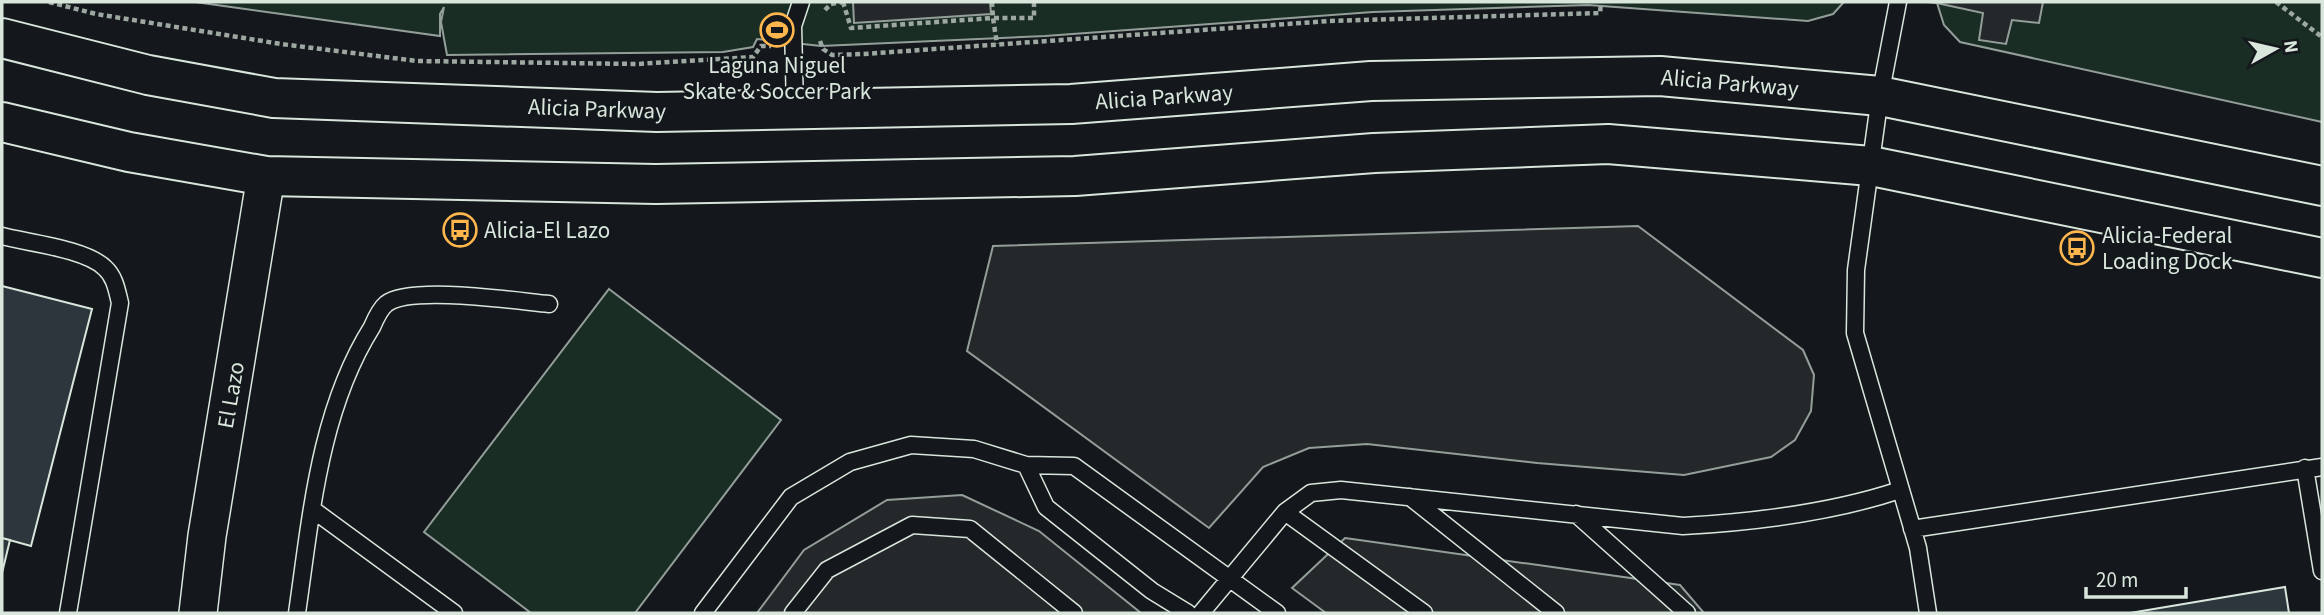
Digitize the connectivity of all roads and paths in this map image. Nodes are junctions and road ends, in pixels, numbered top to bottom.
1 (49, 2) edge
2 (802, 2) edge
3 (843, 2) edge
4 (992, 2) edge
5 (1034, 2) edge
6 (1601, 2) edge
7 (1898, 2) edge
8 (2276, 2) edge
9 (821, 14) dead end
10 (993, 19) junction
11 (817, 30) dead end
12 (2322, 37) edge
13 (2, 38) edge
14 (997, 44) junction
15 (793, 45) junction
16 (1880, 96) junction
17 (795, 109) junction
18 (2, 122) edge
19 (1871, 166) junction
20 (266, 176) junction
21 (2322, 186) edge
22 (2, 236) edge
23 (2322, 258) edge
24 (549, 304) dead end
25 (1026, 465) junction
26 (2322, 467) edge
27 (2305, 468) junction
28 (1900, 491) junction
29 (1410, 497) junction
30 (312, 509) junction
31 (1285, 512) junction
32 (1576, 514) junction
33 (1912, 529) junction
34 (2322, 571) edge
35 (1230, 579) junction
36 (68, 613) edge
37 (198, 613) edge
38 (297, 613) edge
39 (454, 613) edge
40 (703, 613) edge
41 (793, 613) edge
42 (1074, 613) edge
43 (1188, 613) edge
44 (1201, 613) edge
45 (1277, 613) edge
46 (1424, 613) edge
47 (1556, 613) edge
48 (1687, 613) edge
49 (1928, 613) edge

1 - 15 path
2 - 15 lane
3 - 9 path
3 - 10 path
4 - 10 path
5 - 10 path
6 - 14 path
7 - 16 lane
8 - 12 path
10 - 14 path
11 - 14 path
13 - 17 main road, Alicia Parkway
15 - 17 lane
16 - 17 main road, Alicia Parkway
16 - 19 lane
16 - 21 main road, Alicia Parkway
18 - 20 main road
19 - 20 main road
19 - 23 main road
19 - 28 lane
20 - 37 street, El Lazo
22 - 36 lane
24 - 30 lane
25 - 35 lane
25 - 40 lane
25 - 43 lane
26 - 27 lane
27 - 33 lane
27 - 34 lane
28 - 32 lane
28 - 33 lane
29 - 31 lane
29 - 32 lane
29 - 47 lane
30 - 38 lane
30 - 39 lane
31 - 35 lane
31 - 46 lane
32 - 48 lane
33 - 49 lane
35 - 44 lane
35 - 45 lane
41 - 42 lane

